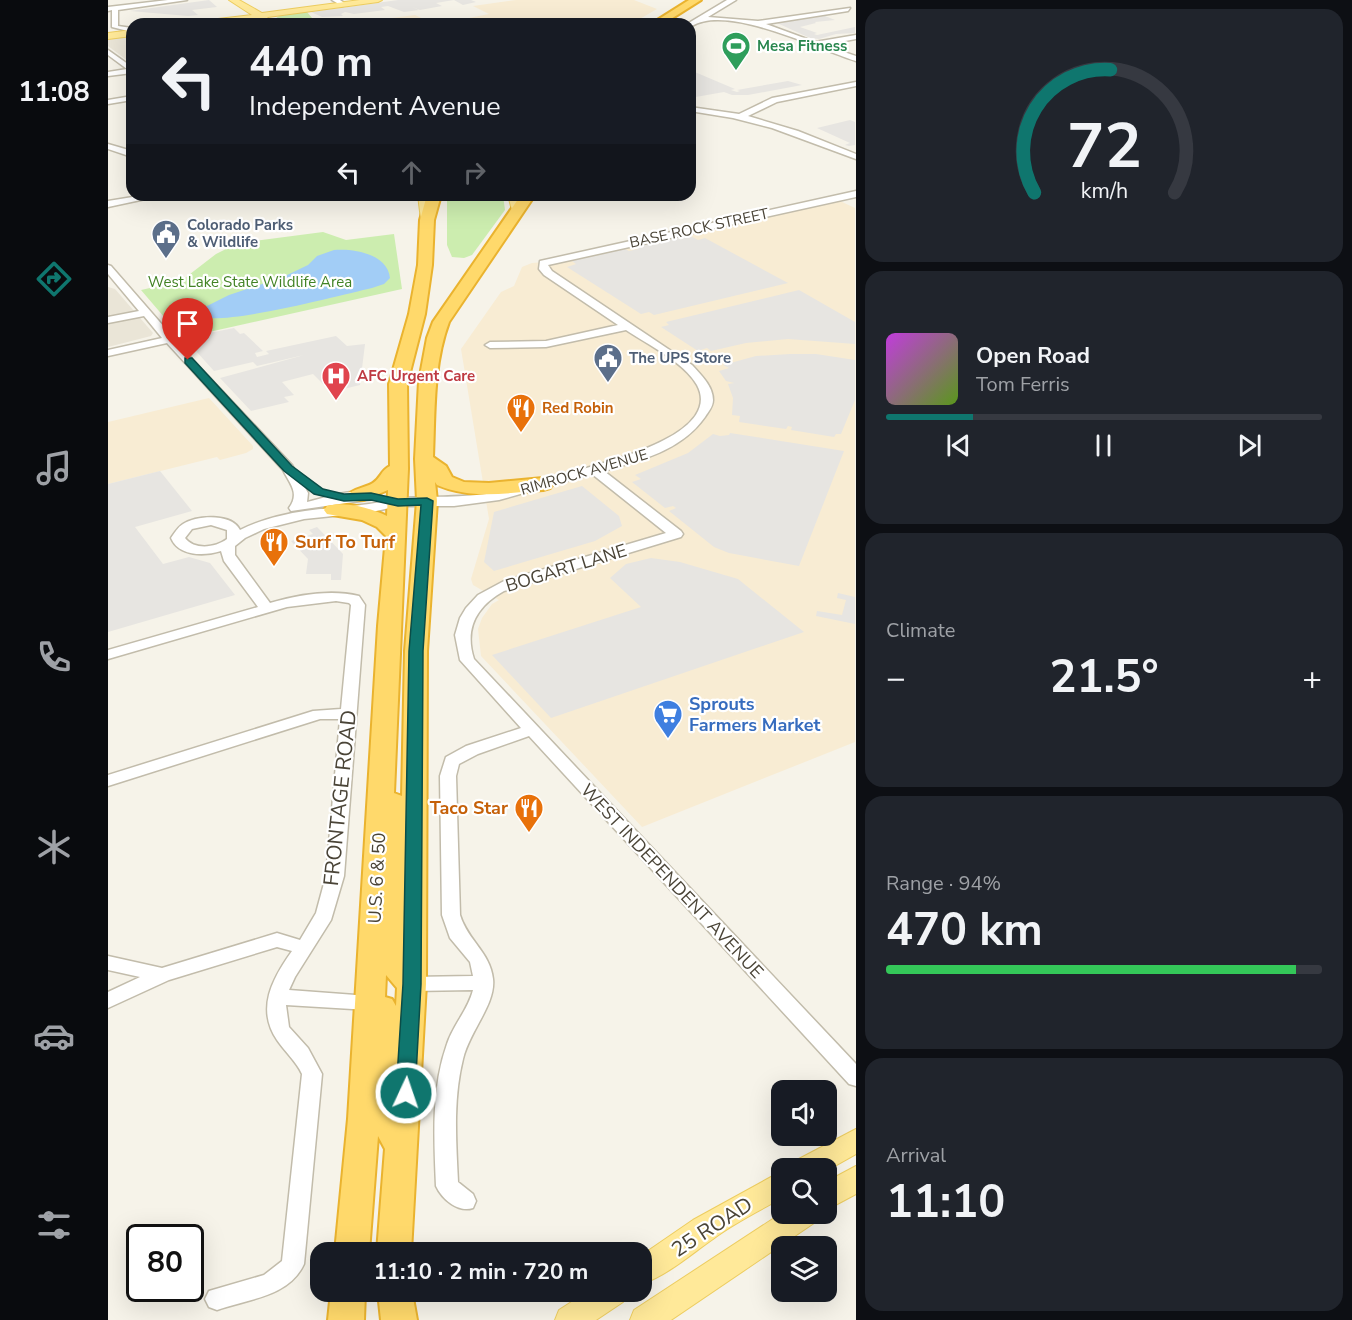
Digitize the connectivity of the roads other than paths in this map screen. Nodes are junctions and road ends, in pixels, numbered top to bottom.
1 (184, 0) edge
2 (223, 0) edge
3 (335, 0) edge
4 (378, 0) edge
5 (696, 0) edge
6 (708, 0) edge
7 (734, 0) edge
8 (234, 1) edge
9 (344, 5) junction
10 (111, 9) edge
11 (848, 9) dead end
12 (256, 18) edge
13 (257, 18) edge
14 (264, 18) edge
15 (666, 18) edge
16 (678, 18) edge
17 (702, 18) junction
18 (696, 22) edge
19 (758, 23) junction
20 (111, 26) edge
21 (126, 30) edge
22 (126, 33) edge
23 (108, 36) edge
24 (855, 37) edge
25 (814, 44) junction
26 (108, 52) edge
27 (855, 60) edge
28 (126, 66) edge
29 (126, 72) edge
30 (108, 74) edge
31 (855, 84) edge
32 (126, 99) edge
33 (108, 102) edge
34 (696, 110) edge
35 (742, 116) junction
36 (108, 146) edge
37 (126, 153) edge
38 (855, 157) edge
39 (855, 194) edge
40 (126, 201) edge
41 (425, 201) edge
42 (432, 201) edge
43 (516, 203) edge
44 (108, 204) edge
45 (427, 220) junction
46 (543, 263) joint
47 (108, 268) edge
48 (121, 282) junction
49 (108, 284) edge
50 (148, 312) junction
51 (108, 320) edge
52 (629, 326) junction
53 (171, 339) junction
54 (490, 345) dead end
55 (108, 353) edge
56 (424, 459) junction
57 (288, 468) junction
58 (399, 469) junction
59 (595, 470) junction
60 (543, 484) junction
61 (345, 501) junction
62 (427, 501) junction
63 (398, 502) junction
64 (296, 508) junction
65 (221, 522) junction
66 (396, 536) junction
67 (230, 542) junction
68 (197, 551) junction
69 (242, 578) junction
70 (267, 608) junction
71 (108, 655) edge
72 (349, 714) junction
73 (532, 730) junction
74 (383, 767) junction
75 (108, 781) edge
76 (304, 948) junction
77 (108, 963) edge
78 (162, 975) junction
79 (482, 983) junction
80 (412, 984) junction
81 (277, 997) junction
82 (108, 1001) edge
83 (369, 1003) junction
84 (855, 1078) edge
85 (855, 1140) edge
86 (824, 1158) edge
87 (402, 1159) junction
88 (855, 1178) edge
89 (771, 1189) edge
90 (837, 1190) edge
91 (465, 1201) dead end
92 (789, 1224) edge
93 (353, 1242) edge
94 (395, 1242) edge
95 (652, 1265) edge
96 (217, 1299) dead end
97 (347, 1302) edge
98 (394, 1302) edge
99 (396, 1302) edge
100 (597, 1302) edge
101 (345, 1320) edge
102 (393, 1320) edge
103 (399, 1320) edge
104 (570, 1320) edge
105 (645, 1320) edge

1 - 10 street
2 - 12 main road
3 - 9 street
4 - 9 main road
5 - 15 highway
6 - 16 highway
7 - 17 street
8 - 13 main road
9 - 14 main road
10 - 20 street
11 - 19 street
17 - 18 street
17 - 19 street
19 - 25 street
20 - 21 street
22 - 23 main road
24 - 25 street
25 - 27 street
26 - 28 street
29 - 30 street
31 - 35 street
32 - 33 street
34 - 35 street
35 - 38 street
36 - 37 street
39 - 46 street, BASE ROCK STREET
40 - 44 street
41 - 45 main road
42 - 45 highway, U.S. 6 & 50
43 - 56 highway, U.S. 6 & 50
45 - 58 highway, U.S. 6 & 50
46 - 52 street, RIMROCK AVENUE
47 - 48 street
48 - 49 street
48 - 50 street
50 - 51 street
50 - 53 street
52 - 54 street
52 - 59 street, RIMROCK AVENUE
53 - 55 street
53 - 57 street
56 - 60 highway
56 - 62 highway, U.S. 6 & 50
57 - 61 street
57 - 64 street
58 - 61 highway
58 - 63 highway, U.S. 6 & 50
59 - 60 street, RIMROCK AVENUE
59 - 73 street, BOGART LANE
60 - 62 street, RIMROCK AVENUE
61 - 63 street
61 - 63 street
61 - 64 street
61 - 66 highway
61 - 67 street
62 - 63 street, RIMROCK AVENUE
62 - 80 highway, U.S. 6 & 50
63 - 66 highway, U.S. 6 & 50
64 - 65 street
65 - 67 street
65 - 68 street
66 - 74 highway, U.S. 6 & 50
67 - 68 street
67 - 69 street
68 - 69 street
69 - 70 street
70 - 71 street
70 - 72 street, FRONTAGE ROAD
72 - 75 street
72 - 76 street, FRONTAGE ROAD
73 - 79 street
73 - 84 street, WEST INDEPENDENT AVENUE
74 - 80 highway
74 - 83 highway, U.S. 6 & 50
76 - 78 street
76 - 81 street, FRONTAGE ROAD
77 - 78 street
78 - 82 street
79 - 80 street
79 - 91 street
80 - 87 highway, U.S. 6 & 50
81 - 83 street
81 - 96 street, FRONTAGE ROAD
83 - 87 highway
83 - 93 highway, U.S. 6 & 50
85 - 86 main road
87 - 94 highway, U.S. 6 & 50
88 - 90 main road
89 - 95 main road, 25 ROAD
92 - 105 main road, 25 ROAD
97 - 101 highway
98 - 102 highway
99 - 103 highway
100 - 104 main road

